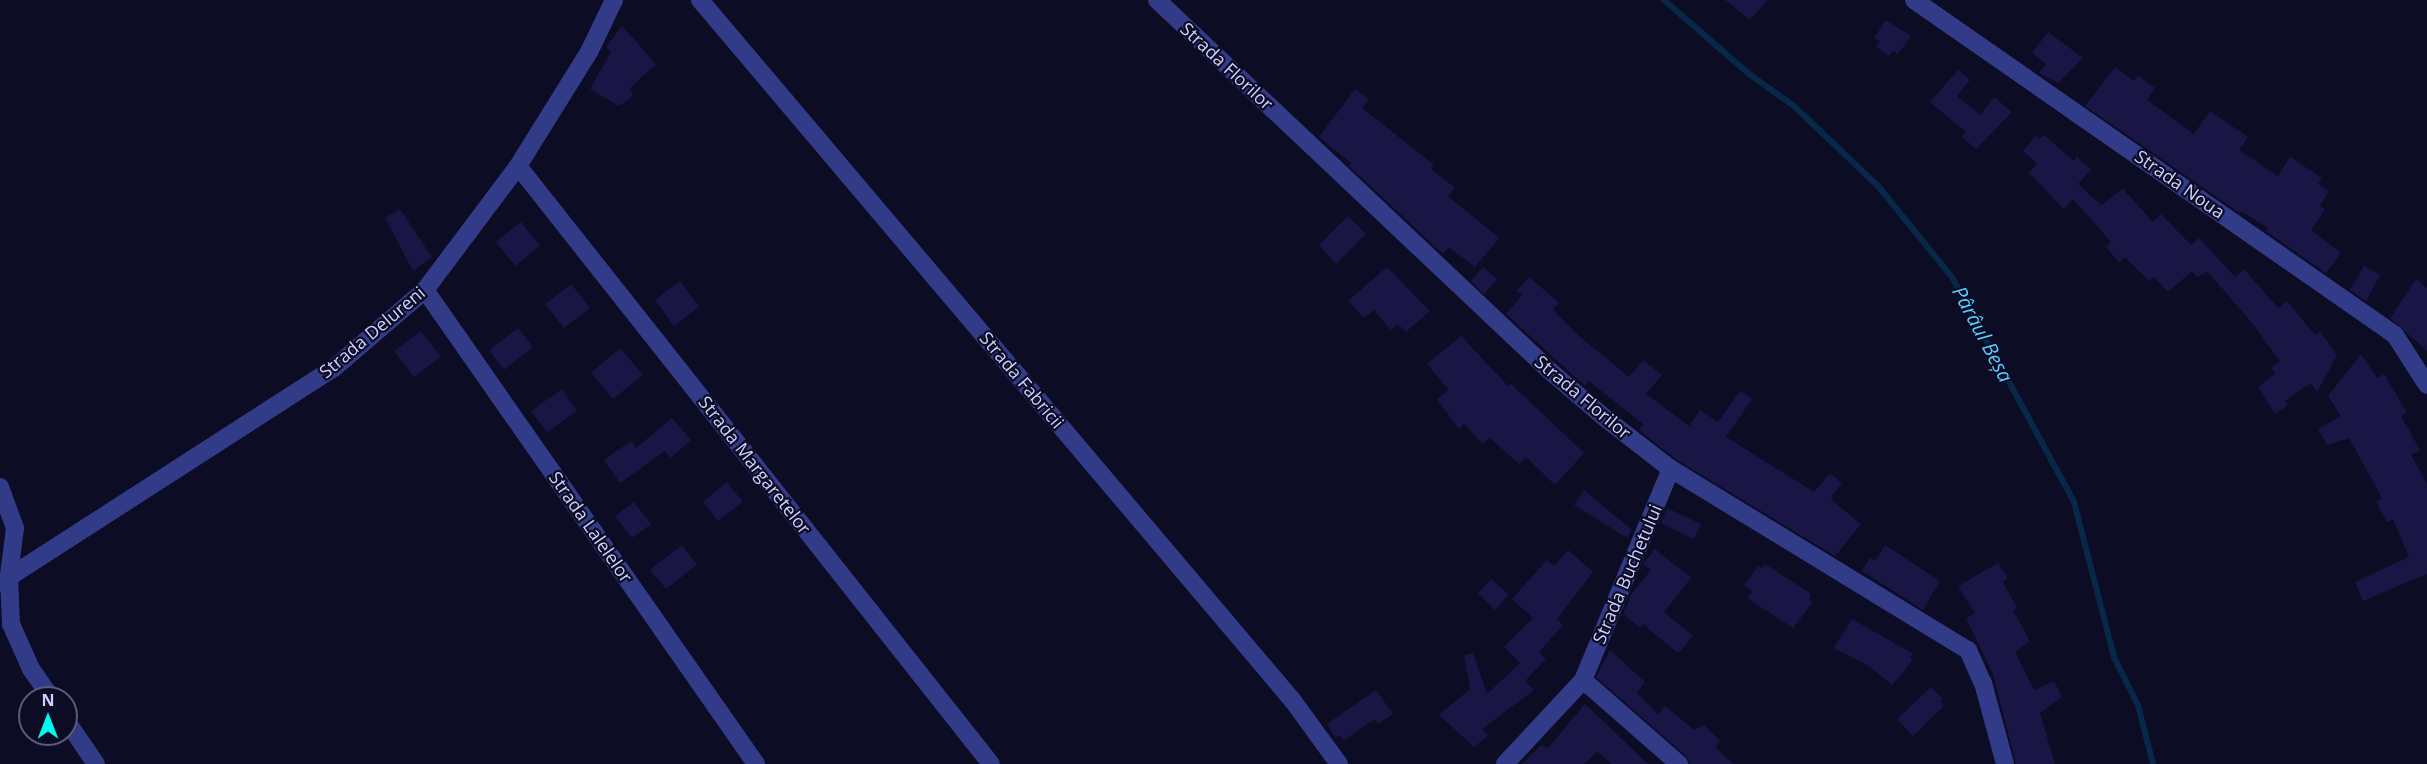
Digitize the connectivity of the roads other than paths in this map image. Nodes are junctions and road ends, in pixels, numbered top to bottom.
1 (614, 0) edge
2 (700, 0) edge
3 (1157, 0) edge
4 (1914, 0) edge
5 (518, 166) junction
6 (425, 290) junction
7 (2427, 385) edge
8 (1671, 469) junction
9 (0, 487) edge
10 (4, 579) edge
11 (1583, 680) junction
12 (43, 686) edge
13 (78, 738) edge
14 (96, 764) edge
15 (756, 764) edge
16 (991, 764) edge
17 (1339, 764) edge
18 (1505, 764) edge
19 (1679, 764) edge
20 (2005, 764) edge

1 - 5 street, Strada Delureni
2 - 17 street, Strada Fabricii
3 - 8 street, Strada Florilor
4 - 7 street, Strada Noua
5 - 6 street, Strada Delureni
5 - 16 street, Strada Margaretelor
6 - 10 street, Strada Delureni
6 - 15 street, Strada Lalelelor
8 - 11 street, Strada Buchetului
8 - 20 street, Strada Florilor
9 - 10 street
10 - 12 street
11 - 18 street, Strada Buchetului
11 - 19 street
13 - 14 street

